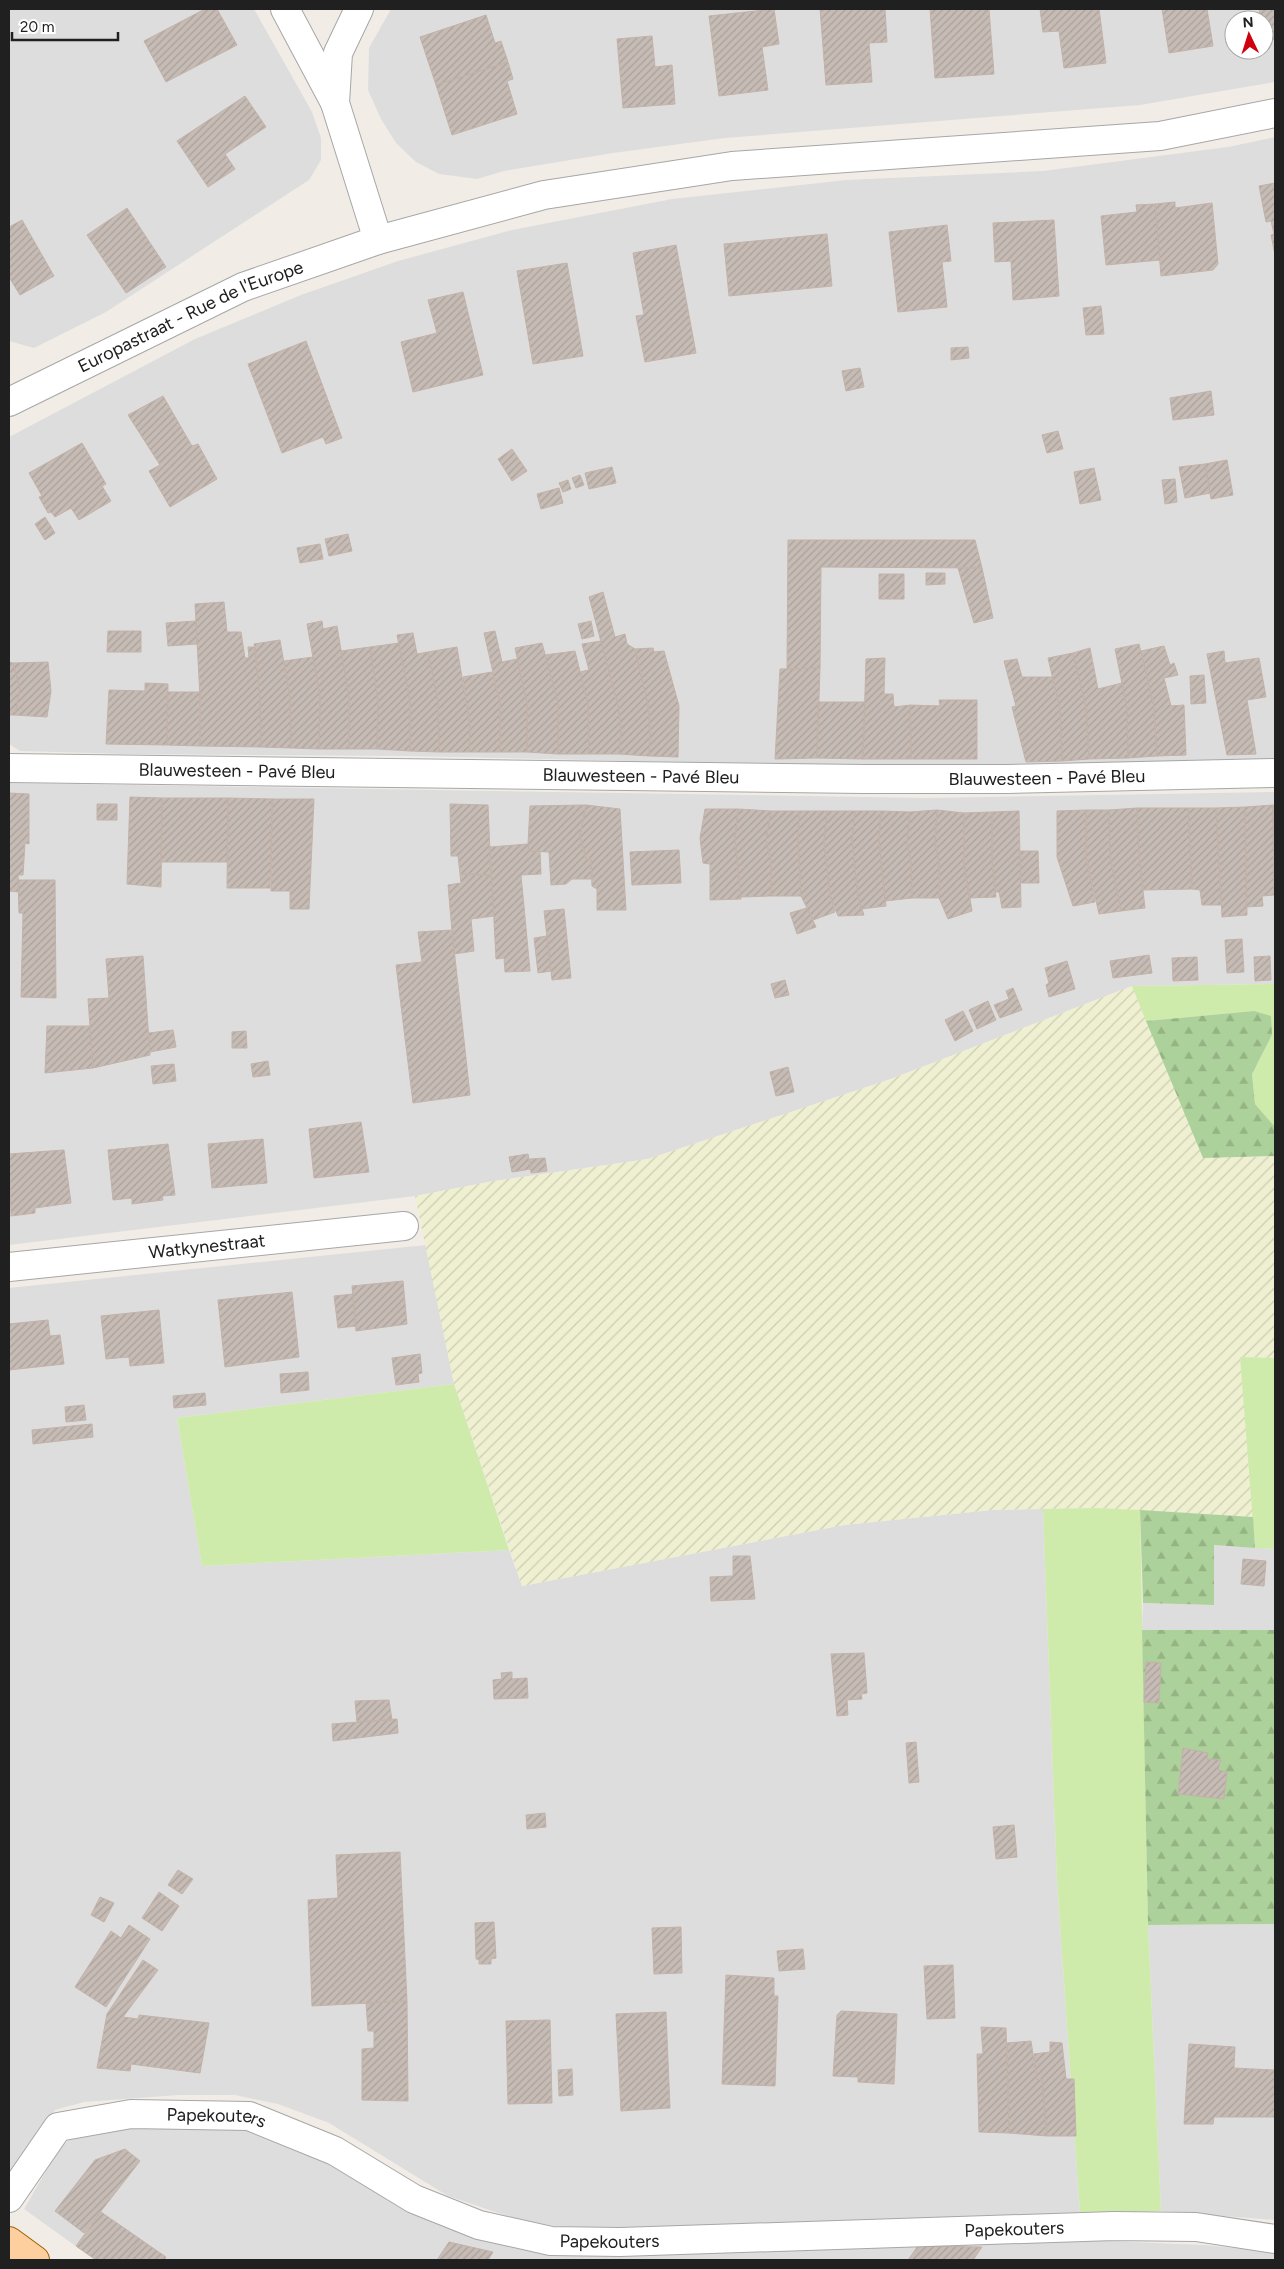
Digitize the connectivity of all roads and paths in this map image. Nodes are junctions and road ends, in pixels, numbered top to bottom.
1 (285, 9) edge
2 (359, 9) edge
3 (335, 103) junction
4 (1275, 113) edge
5 (378, 240) junction
6 (9, 402) edge
7 (9, 768) edge
8 (1275, 773) edge
9 (404, 1226) dead end
10 (9, 1267) edge
11 (9, 2198) edge
12 (1275, 2239) edge
13 (9, 2241) edge
14 (35, 2260) edge

1 - 3 street
2 - 3 street
3 - 5 street
4 - 5 street, Europastraat - Rue de l'Europe
5 - 6 street, Europastraat - Rue de l'Europe
7 - 8 street, Blauwesteen - Pavé Bleu
9 - 10 street, Watkynestraat
11 - 12 street, Papekouters
13 - 14 main road

